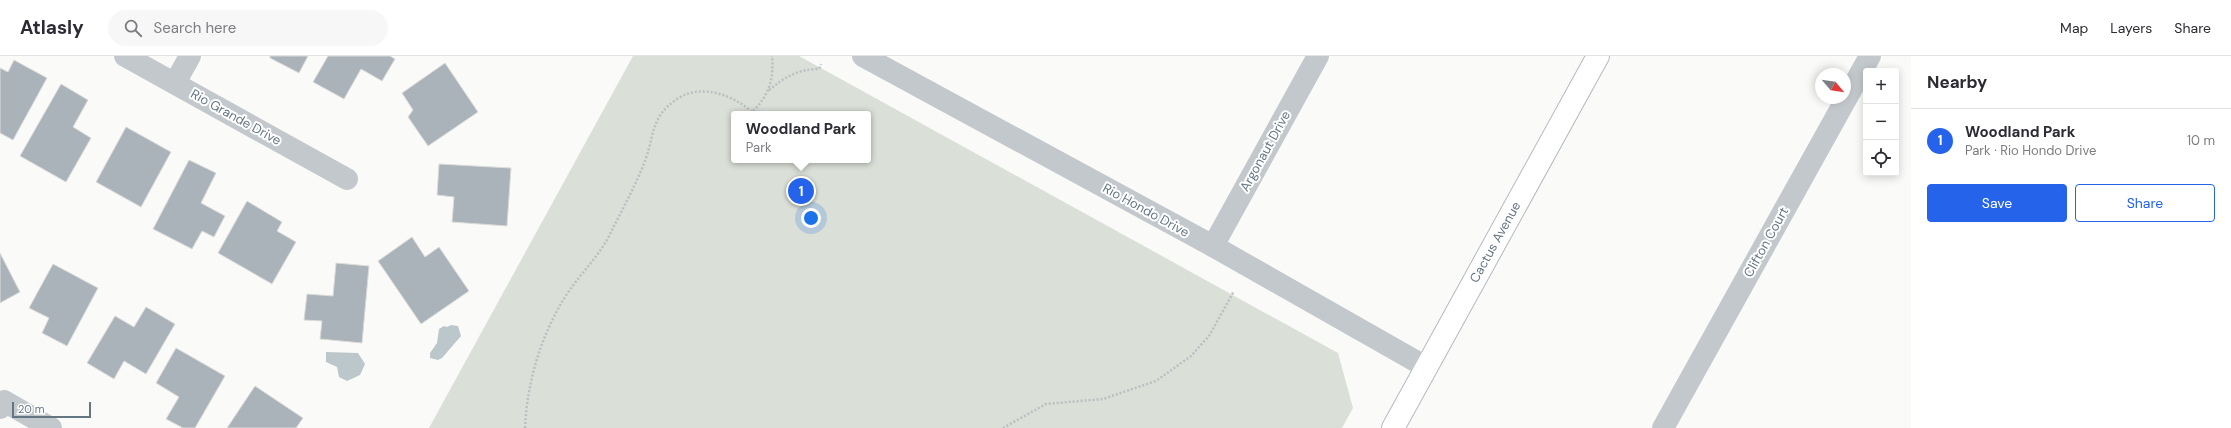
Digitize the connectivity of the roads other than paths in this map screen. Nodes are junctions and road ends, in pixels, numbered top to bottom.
1 (125, 56) edge
2 (190, 56) edge
3 (863, 56) edge
4 (1318, 56) edge
5 (1598, 56) edge
6 (1870, 56) edge
7 (175, 83) junction
8 (347, 178) dead end
9 (1213, 246) junction
10 (1426, 367) junction
11 (2, 404) edge
12 (51, 428) edge
13 (1393, 428) edge
14 (1663, 428) edge

1 - 7 street, Rio Grande Drive
2 - 7 street
3 - 9 street, Rio Hondo Drive
4 - 9 street, Argonaut Drive
5 - 10 main road, Cactus Avenue
6 - 14 street, Clifton Court
7 - 8 street, Rio Grande Drive
9 - 10 street, Rio Hondo Drive
10 - 13 main road, Cactus Avenue
11 - 12 street

